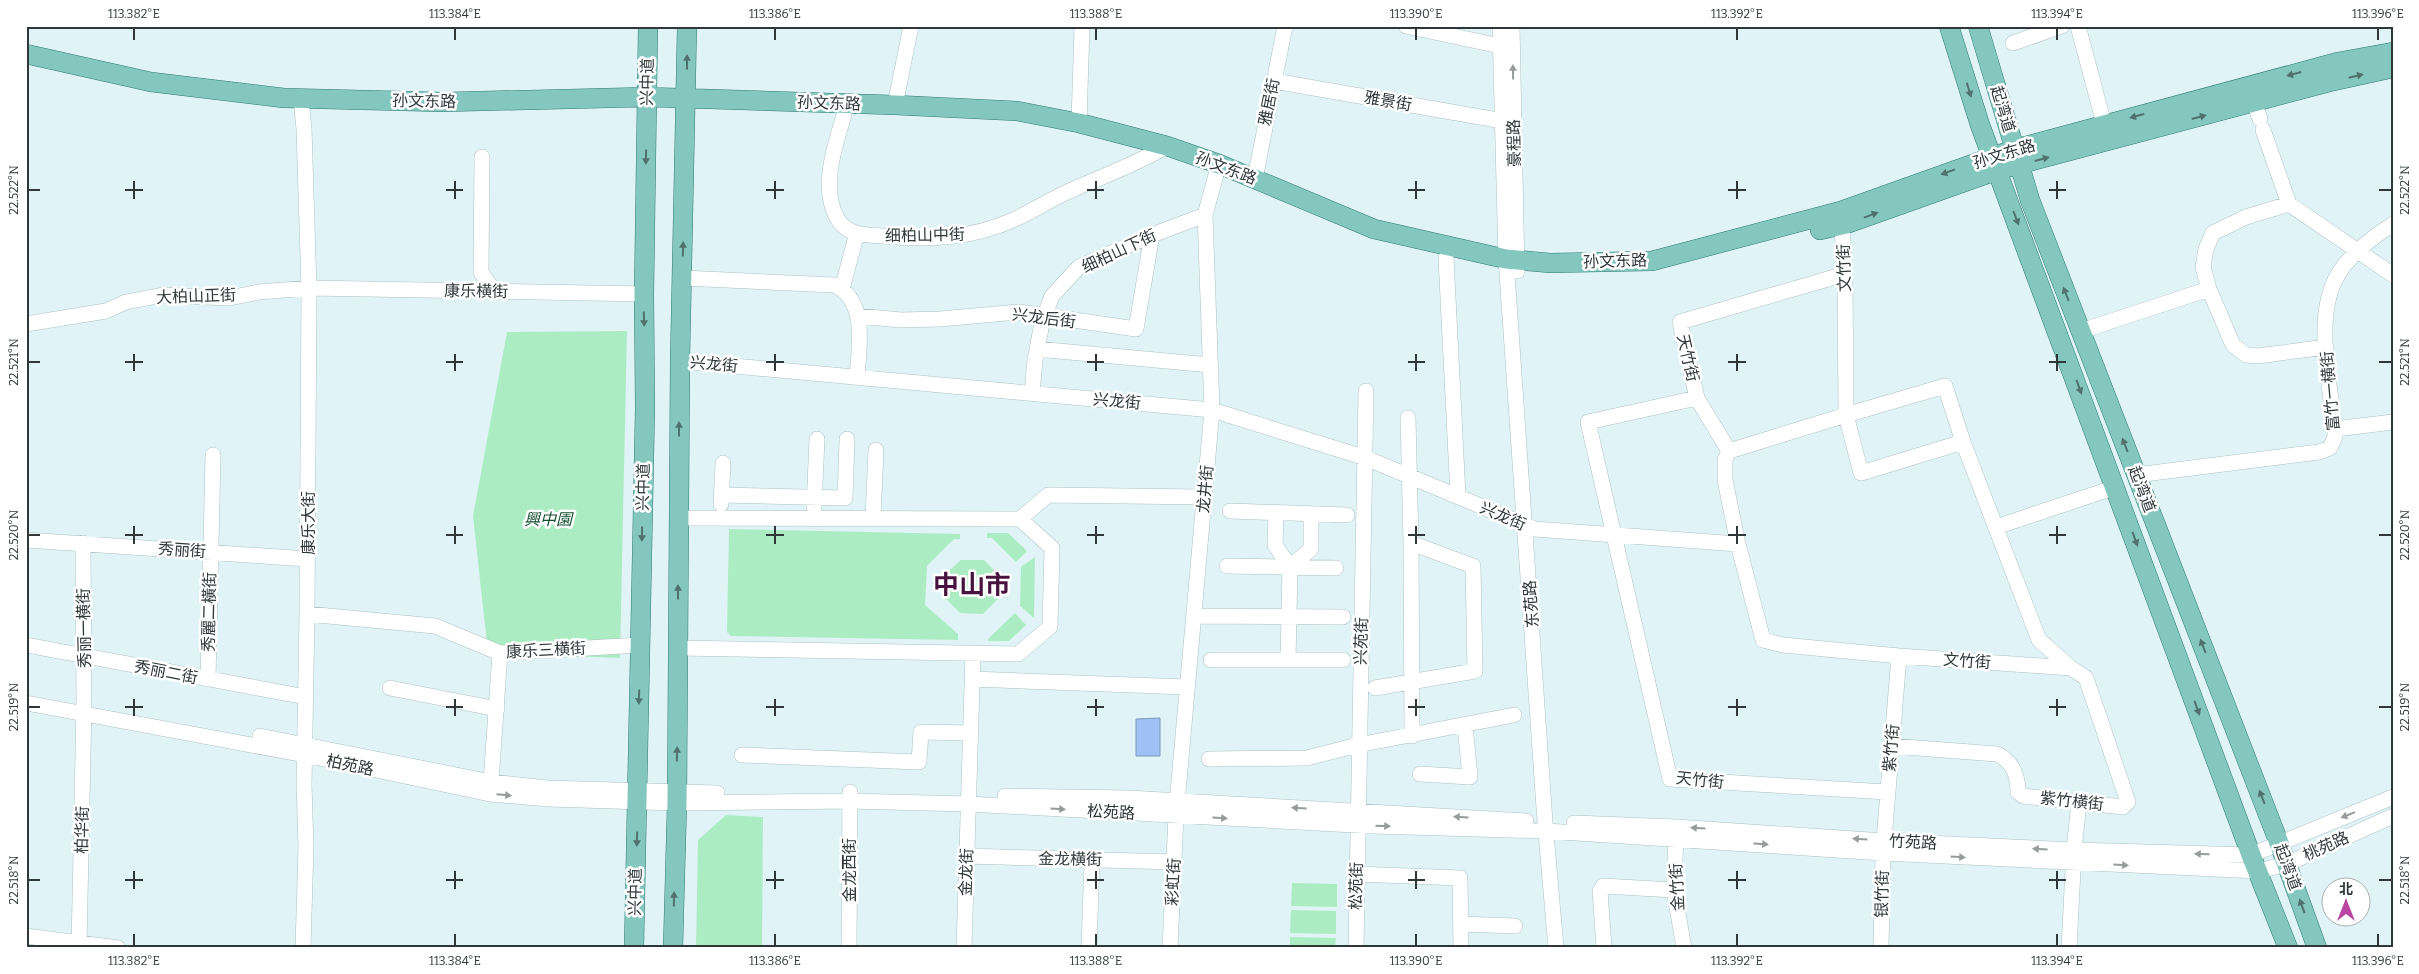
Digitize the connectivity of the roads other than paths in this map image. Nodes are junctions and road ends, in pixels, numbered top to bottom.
1 (648, 26) edge
2 (687, 26) edge
3 (911, 26) edge
4 (1082, 26) edge
5 (1285, 26) edge
6 (1406, 26) edge
7 (1500, 26) edge
8 (1512, 26) edge
9 (1949, 26) edge
10 (1978, 26) edge
11 (2062, 26) edge
12 (2078, 26) edge
13 (1457, 32) edge
14 (2013, 43) dead end
15 (1500, 46) junction
16 (1984, 46) junction
17 (2393, 52) edge
18 (26, 54) edge
19 (1958, 54) junction
20 (26, 66) edge
21 (2393, 68) edge
22 (1274, 81) junction
23 (301, 103) junction
24 (647, 103) junction
25 (686, 104) junction
26 (895, 105) junction
27 (844, 115) junction
28 (2259, 117) junction
29 (1503, 122) junction
30 (1079, 123) junction
31 (2107, 133) junction
32 (1159, 151) junction
33 (482, 157) dead end
34 (2017, 157) junction
35 (1995, 163) junction
36 (1218, 169) junction
37 (1255, 179) junction
38 (2289, 204) junction
39 (1205, 215) junction
40 (1842, 218) junction
41 (2393, 224) edge
42 (857, 234) junction
43 (1152, 235) junction
44 (2358, 251) junction
45 (1446, 258) junction
46 (1511, 264) junction
47 (2057, 269) junction
48 (1845, 274) junction
49 (2393, 275) edge
50 (2038, 277) junction
51 (682, 278) junction
52 (309, 288) junction
53 (842, 289) junction
54 (2209, 289) junction
55 (494, 291) junction
56 (644, 294) junction
57 (1045, 315) junction
58 (857, 316) junction
59 (26, 324) edge
60 (2081, 331) junction
61 (2326, 347) junction
62 (1037, 349) junction
63 (680, 361) junction
64 (1210, 365) junction
65 (857, 377) junction
66 (1366, 391) dead end
67 (1032, 393) junction
68 (1697, 398) junction
69 (1212, 410) junction
70 (1846, 416) junction
71 (1408, 418) dead end
72 (2393, 422) edge
73 (2335, 429) junction
74 (817, 439) dead end
75 (847, 439) dead end
76 (1963, 442) junction
77 (876, 450) dead end
78 (1729, 451) junction
79 (212, 455) dead end
80 (1366, 458) junction
81 (723, 463) dead end
82 (2136, 475) junction
83 (1409, 476) junction
84 (2116, 487) junction
85 (722, 495) junction
86 (1458, 496) junction
87 (814, 497) junction
88 (1204, 497) junction
89 (1230, 511) dead end
90 (1276, 513) junction
91 (1311, 514) junction
92 (1347, 515) dead end
93 (679, 518) junction
94 (721, 518) junction
95 (814, 518) junction
96 (873, 518) junction
97 (1020, 519) junction
98 (1530, 527) junction
99 (1996, 527) junction
100 (1615, 535) junction
101 (26, 540) edge
102 (1411, 543) junction
103 (83, 544) junction
104 (1738, 544) junction
105 (211, 552) junction
106 (308, 559) junction
107 (1227, 566) dead end
108 (1290, 568) junction
109 (1336, 568) dead end
110 (307, 614) junction
111 (1194, 616) junction
112 (1343, 617) dead end
113 (1289, 618) junction
114 (26, 645) edge
115 (641, 645) junction
116 (678, 648) junction
117 (500, 653) junction
118 (973, 654) junction
119 (84, 656) junction
120 (1899, 656) junction
121 (1212, 660) dead end
122 (1288, 660) junction
123 (1343, 660) dead end
124 (2071, 668) junction
125 (208, 679) junction
126 (972, 679) junction
127 (1412, 682) junction
128 (1187, 686) junction
129 (390, 688) dead end
130 (1375, 688) dead end
131 (26, 694) edge
132 (306, 697) junction
133 (26, 703) edge
134 (84, 709) junction
135 (497, 710) junction
136 (1514, 715) dead end
137 (1465, 725) junction
138 (970, 733) junction
139 (1412, 736) junction
140 (1358, 745) junction
141 (1891, 746) junction
142 (305, 750) junction
143 (742, 755) dead end
144 (1209, 759) dead end
145 (1420, 774) dead end
146 (492, 782) junction
147 (1887, 792) junction
148 (638, 796) junction
149 (849, 796) junction
150 (677, 797) junction
151 (2393, 797) edge
152 (968, 800) junction
153 (2079, 802) junction
154 (1177, 808) junction
155 (2393, 816) edge
156 (1357, 818) junction
157 (1550, 827) junction
158 (1676, 833) junction
159 (2279, 843) junction
160 (1884, 847) junction
161 (966, 856) junction
162 (2074, 857) junction
163 (1092, 860) junction
164 (1174, 862) junction
165 (2254, 863) junction
166 (2287, 864) junction
167 (1356, 874) junction
168 (1674, 890) junction
169 (1461, 924) junction
170 (1515, 926) dead end
171 (26, 936) edge
172 (79, 945) edge
173 (118, 948) edge
174 (304, 948) edge
175 (634, 948) edge
176 (673, 948) edge
177 (849, 948) edge
178 (964, 948) edge
179 (1089, 948) edge
180 (1170, 948) edge
181 (1356, 948) edge
182 (1461, 948) edge
183 (1556, 948) edge
184 (1566, 948) edge
185 (1604, 948) edge
186 (1684, 948) edge
187 (1881, 948) edge
188 (2069, 948) edge
189 (2288, 948) edge
190 (2317, 948) edge

1 - 24 main road, 兴中道
25 -> 2 main road
3 - 26 street
4 - 30 street
5 - 22 street, 雅居街
6 - 13 street
7 - 15 street, 豪程路
46 -> 8 street, 豪程路
9 - 19 main road, 起湾道
10 - 16 main road, 起湾道
11 - 14 street
12 - 31 street
13 - 15 street
15 - 29 street, 豪程路
16 - 19 main road
16 - 34 main road, 起湾道
17 -> 31 main road, 孙文东路
18 - 23 main road, 孙文东路
19 -> 35 main road, 起湾道
20 - 23 main road, 孙文东路
28 -> 21 main road, 孙文东路
22 - 29 street, 雅景街
22 - 37 street, 雅居街
23 - 24 main road, 孙文东路
23 - 52 street, 康乐大街
24 - 25 main road, 孙文东路
24 -> 56 main road, 兴中道
25 - 26 main road, 孙文东路
25 - 27 main road, 孙文东路
51 -> 25 main road
26 - 30 main road, 孙文东路
27 - 32 main road, 孙文东路
27 - 42 street
31 -> 28 main road, 孙文东路
28 - 38 street
29 - 46 street, 豪程路
30 - 32 main road, 孙文东路
31 - 34 main road, 孙文东路
32 - 36 main road, 孙文东路
32 - 42 street, 细柏山中街
33 - 55 street
34 - 35 main road, 孙文东路
34 - 47 main road, 起湾道
35 - 40 main road, 孙文东路
35 -> 50 main road, 起湾道
36 - 37 main road, 孙文东路
36 - 39 street, 龙井街
36 - 45 main road, 孙文东路
37 - 46 main road, 孙文东路
38 - 44 street
38 - 54 street
39 - 43 street, 细柏山下街
39 - 64 street, 龙井街
40 - 46 main road, 孙文东路
40 - 48 street, 文竹街
41 - 44 street, 富竹一横街
42 - 53 street
43 - 57 street, 细柏山下街
43 - 57 street, 兴龙后街
44 - 49 street
44 - 61 street, 富竹一横街
45 - 46 main road, 孙文东路
45 - 86 street
46 - 98 street, 东苑路
47 - 50 main road
60 -> 47 main road, 起湾道
48 - 68 street, 天竹街
48 - 70 street, 文竹街
50 -> 84 main road, 起湾道
51 - 53 street
51 - 63 main road
52 - 55 street, 康乐横街
52 - 59 street, 大柏山正街
52 - 106 street, 康乐大街
53 - 58 street
54 - 60 street
54 - 61 street
55 - 56 street, 康乐横街
56 -> 115 main road, 兴中道
57 - 58 street, 兴龙后街
57 - 62 street, 细柏山下街
58 - 65 street
82 -> 60 main road, 起湾道
61 - 73 street, 富竹一横街
62 - 64 street
62 - 67 street, 细柏山下街
63 - 65 street, 兴龙街
93 -> 63 main road
64 - 69 street, 龙井街
65 - 67 street, 兴龙街
66 - 80 street, 兴苑街
67 - 69 street, 兴龙街
68 - 78 street
68 - 100 street, 天竹街
69 - 80 street, 兴龙街
69 - 88 street, 龙井街
70 - 76 street
70 - 76 street, 文竹街
70 - 78 street
71 - 83 street
72 - 73 street
73 - 82 street, 富竹一横街
74 - 87 street
75 - 87 street
76 - 99 street
77 - 96 street
78 - 104 street, 文竹街
79 - 105 street, 秀麗二橫街
80 - 83 street, 兴龙街
80 - 140 street, 兴苑街
81 - 85 street
159 -> 82 main road, 起湾道
83 - 86 street, 兴龙街
83 - 102 street
84 - 99 street
84 -> 165 main road, 起湾道
85 - 87 street
85 - 94 street
86 - 98 street, 兴龙街
87 - 95 street
88 - 97 street
88 - 111 street, 龙井街
89 - 90 street
90 - 91 street
90 - 108 street
91 - 92 street
91 - 108 street
93 - 94 street
116 -> 93 main road
94 - 95 street
95 - 96 street
96 - 97 street
97 - 118 street
98 - 100 street
98 - 157 street, 东苑路
99 - 124 street
100 - 104 street
100 - 147 street, 天竹街
101 - 103 street, 秀丽街
102 - 127 street
102 - 127 street
103 - 105 street, 秀丽街
103 - 119 street, 秀丽一横街
104 - 120 street, 文竹街
105 - 106 street, 秀丽街
105 - 125 street, 秀麗二橫街
106 - 110 street, 康乐大街
107 - 108 street
108 - 109 street
108 - 113 street
110 - 117 street, 康乐三横街
110 - 132 street, 康乐大街
111 - 113 street
111 - 128 street, 龙井街
112 - 113 street
113 - 122 street
114 - 119 street, 秀丽二街
115 - 117 street, 康乐三横街
115 -> 148 main road, 兴中道
116 - 118 street
150 -> 116 main road
117 - 135 street
118 - 126 street, 金龙街
119 - 125 street, 秀丽二街
119 - 134 street, 秀丽一横街
120 - 124 street, 文竹街
120 - 141 street, 紫竹街
121 - 122 street
122 - 123 street
124 - 153 street, 紫竹横街
125 - 132 street, 秀丽二街
126 - 128 street
126 - 138 street, 金龙街
127 - 130 street
127 - 139 street
128 - 154 street, 龙井街
129 - 135 street
131 - 134 street, 柏苑路
132 - 142 street, 康乐大街
133 - 134 street, 柏苑路
134 - 142 street, 柏苑路
134 - 172 street, 柏华街
135 - 146 street
136 - 137 street
137 - 139 street
137 - 145 street
138 - 143 street
138 - 152 street, 金龙街
139 - 140 street
140 - 144 street
140 - 156 street, 兴苑街
141 - 147 street, 紫竹街
141 - 153 street, 紫竹横街
142 - 146 street, 柏苑路
142 -> 148 street, 柏苑路
142 - 174 street, 康乐大街
146 - 148 street, 柏苑路
147 - 160 street, 紫竹街
148 - 150 street, 柏苑路
148 -> 175 main road, 兴中道
149 - 150 street, 松苑路
149 - 152 street, 松苑路
149 - 177 street, 金龙西街
176 -> 150 main road
151 -> 159 street, 桃苑路
152 - 154 street, 松苑路
152 - 161 street, 金龙街
153 - 162 street
154 - 156 street, 松苑路
154 - 164 street, 彩虹街
155 - 166 street, 桃苑路
156 - 157 street, 松苑路
156 - 167 street, 松苑街
157 - 158 street, 竹苑路
157 - 183 street, 东苑路
157 - 184 street, 东苑路
158 - 160 street, 竹苑路
158 - 168 street, 金竹街
159 - 165 street, 竹苑路
159 - 166 main road, 起湾道
160 - 162 street, 竹苑路
160 - 187 street, 银竹街
161 - 163 street, 金龙横街
161 - 178 street, 金龙街
162 - 165 street, 竹苑路
162 - 188 street
163 - 164 street, 金龙横街
163 - 179 street
164 - 180 street, 彩虹街
165 - 166 street, 桃苑路
165 - 189 main road, 起湾道
190 -> 166 main road, 起湾道
167 - 169 street
167 - 181 street, 松苑街
168 - 185 street
168 - 186 street, 金竹街
169 - 170 street
169 - 182 street
171 - 172 street
172 - 173 street

